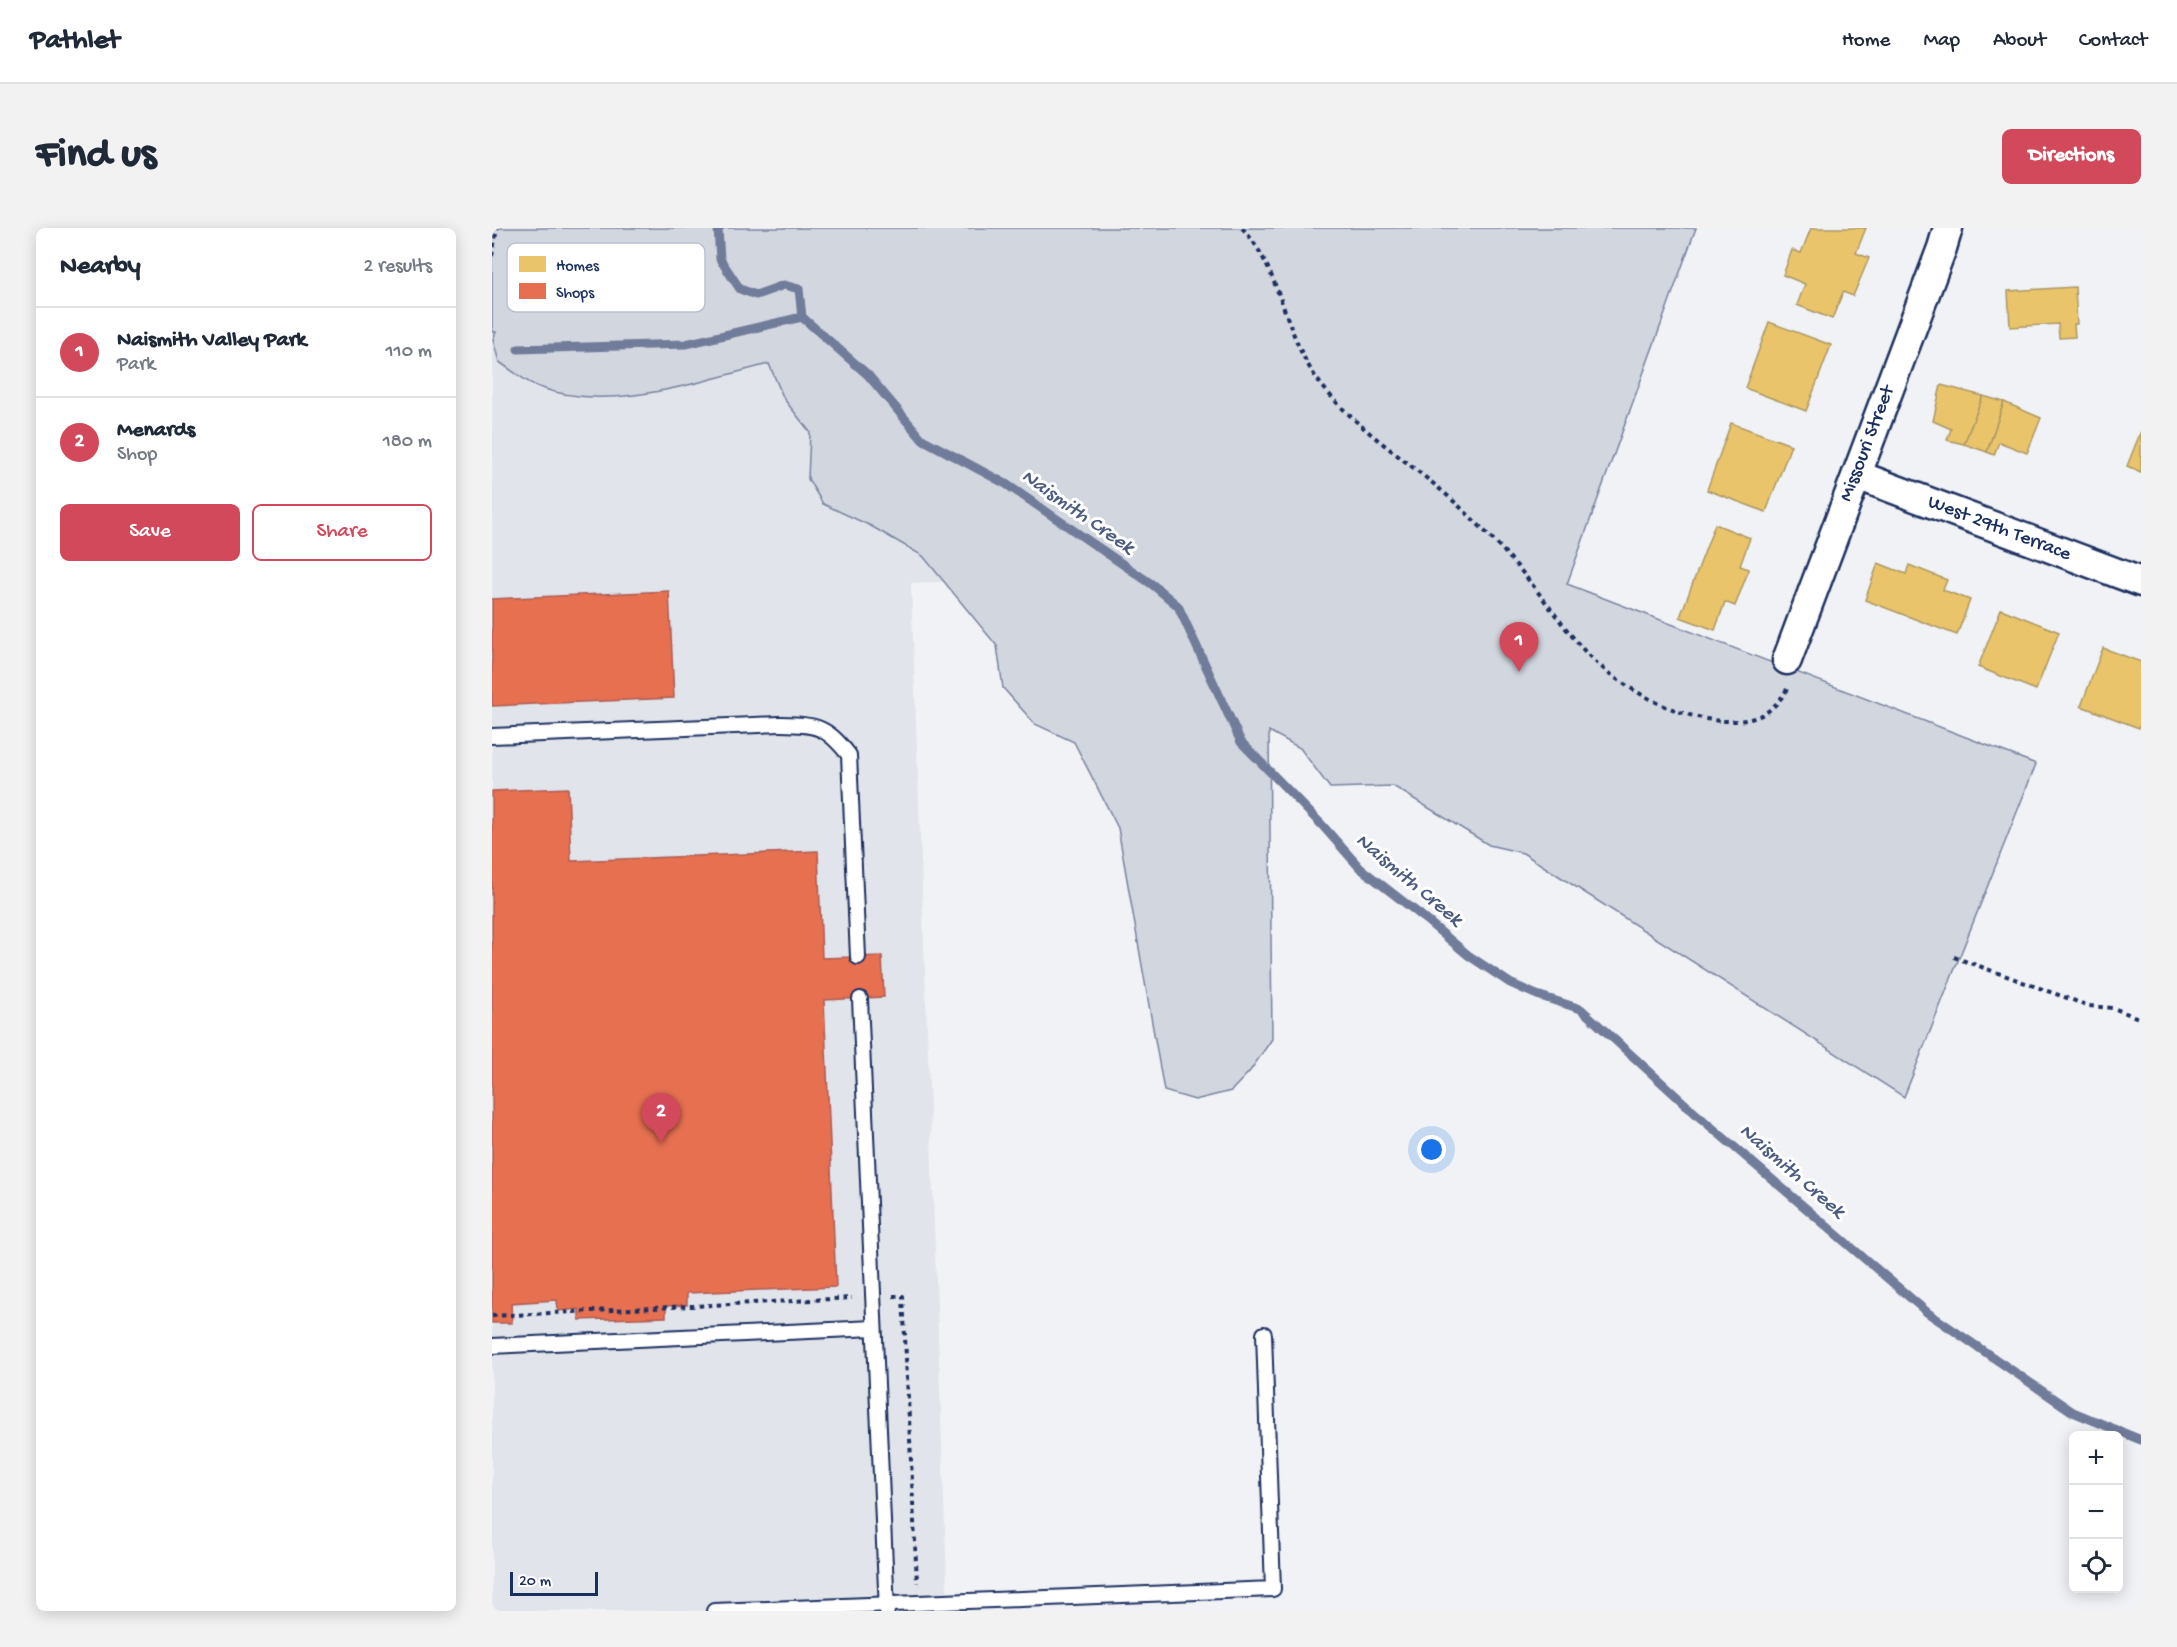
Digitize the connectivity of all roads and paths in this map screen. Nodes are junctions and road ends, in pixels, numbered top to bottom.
1 (497, 228) edge
2 (1242, 228) edge
3 (1948, 228) edge
4 (492, 256) edge
5 (1857, 475) junction
6 (2141, 582) edge
7 (1787, 660) joint
8 (492, 736) edge
9 (858, 957) dead end
10 (1954, 957) dead end
11 (860, 999) dead end
12 (2141, 1019) edge
13 (873, 1297) junction
14 (492, 1316) edge
15 (874, 1328) junction
16 (1264, 1334) dead end
17 (492, 1346) edge
18 (918, 1602) junction
19 (886, 1607) edge
20 (714, 1611) edge

1 - 4 path
2 - 7 path
3 - 5 street, Missouri Street
5 - 6 street, West 29th Terrace
5 - 7 street, Missouri Street
8 - 9 lane
10 - 12 path
11 - 13 lane
13 - 14 path
13 - 15 lane
13 - 18 path
15 - 17 lane
15 - 19 lane
16 - 18 lane
18 - 19 lane
19 - 20 lane

